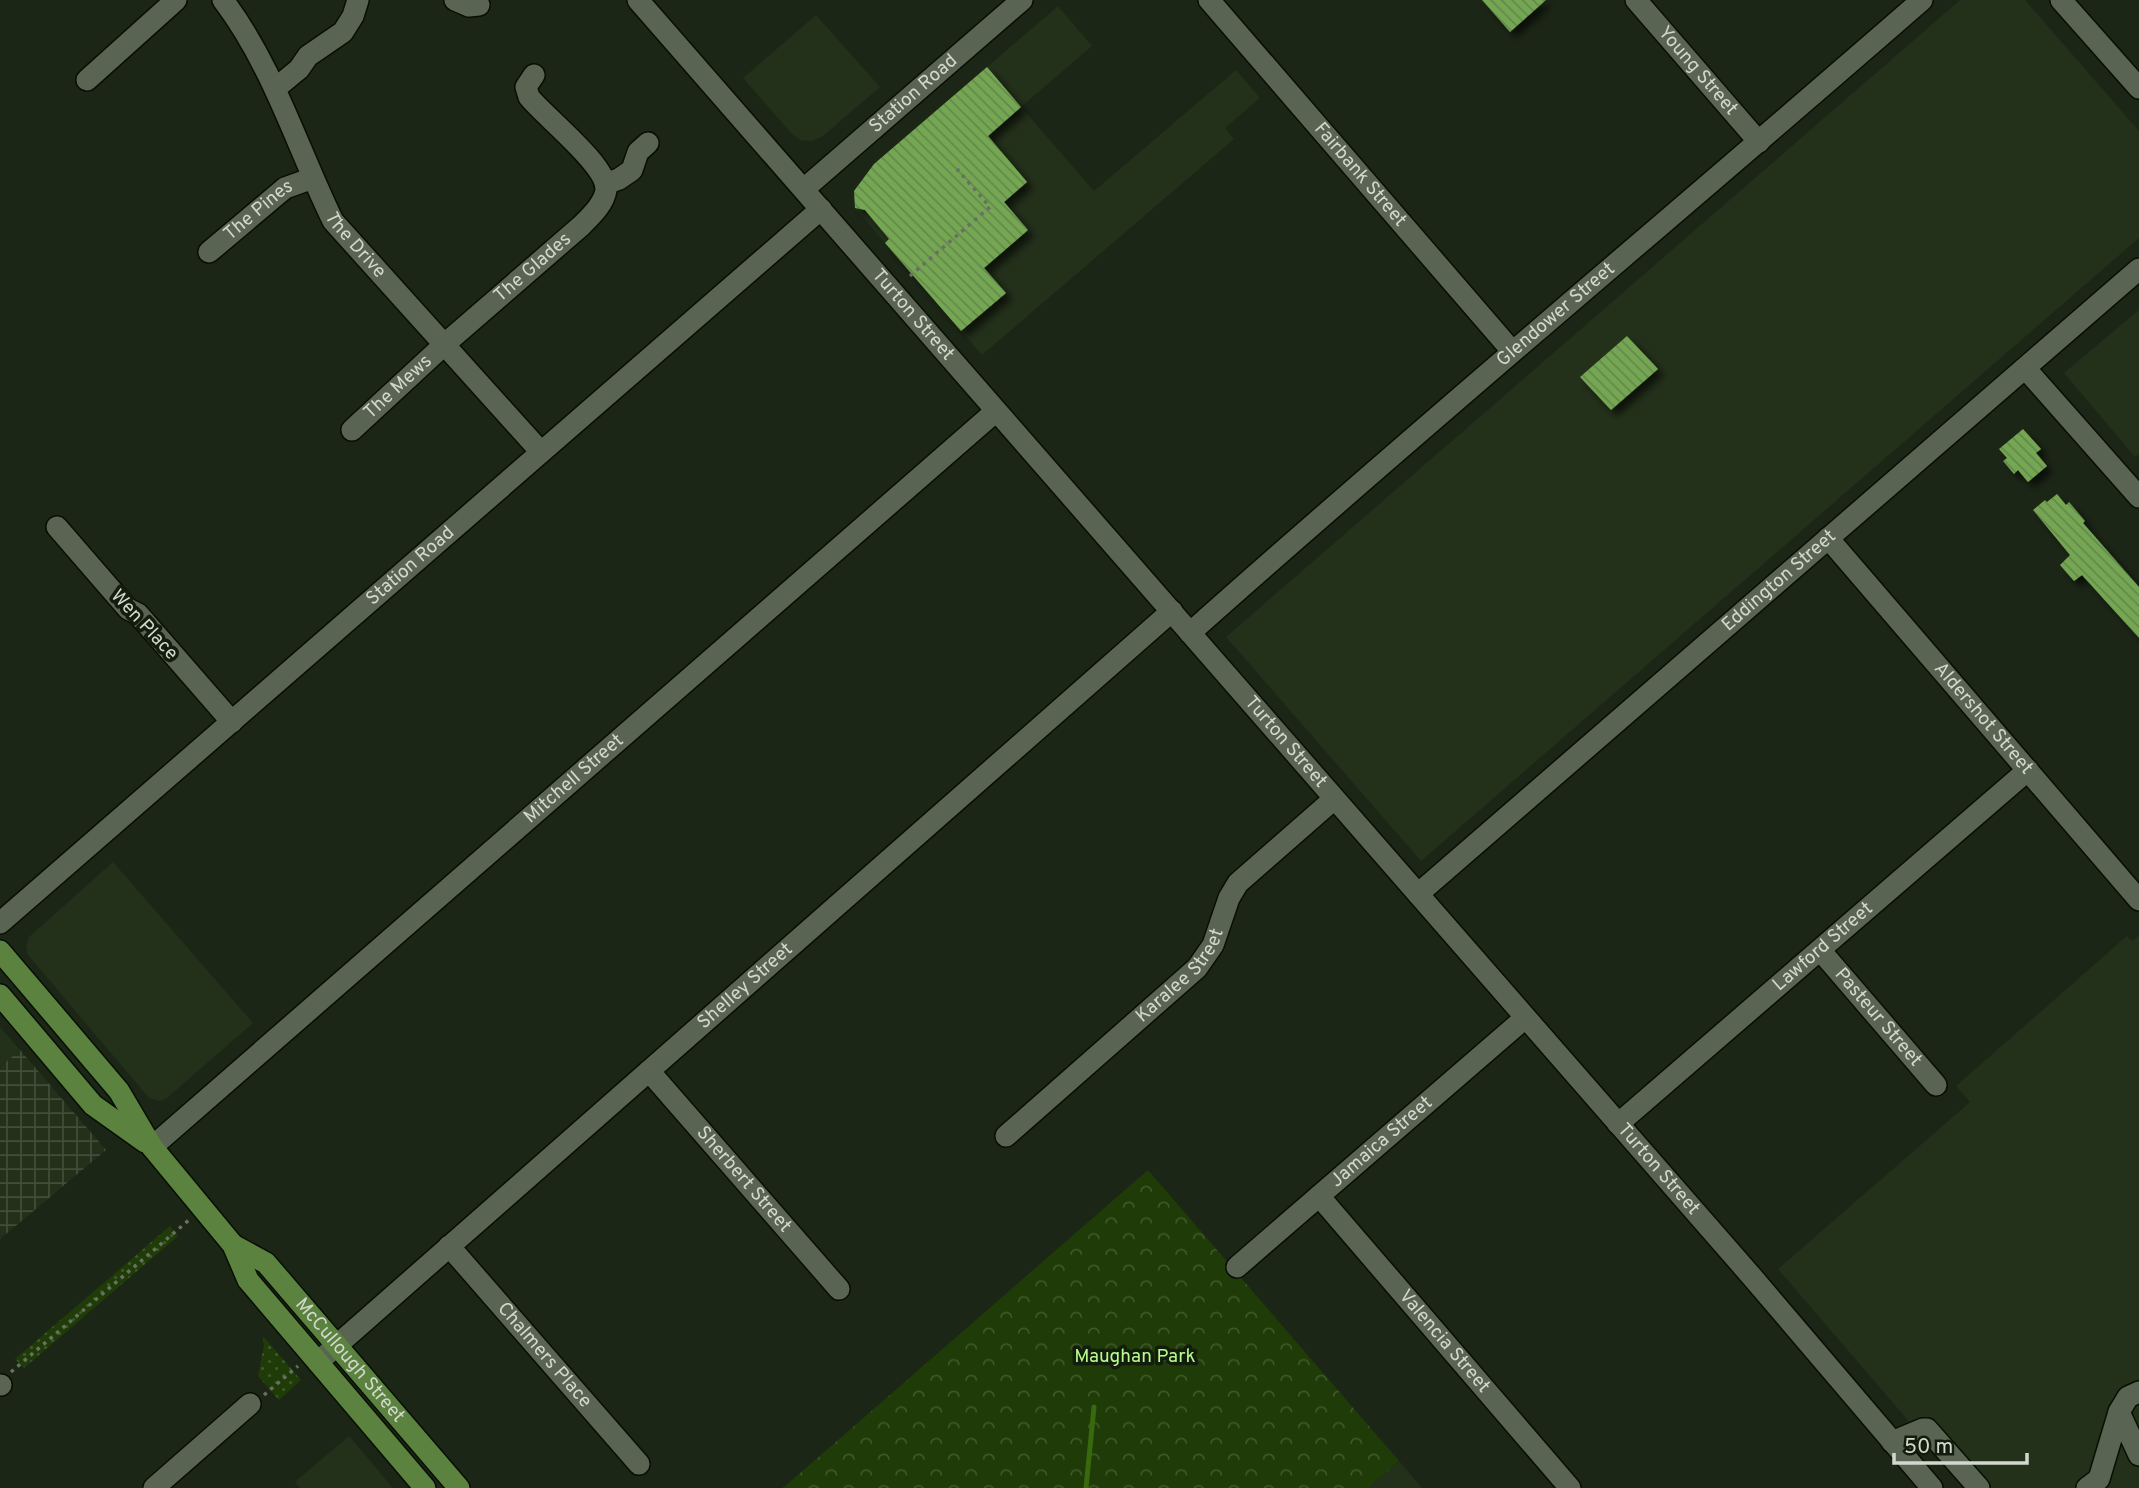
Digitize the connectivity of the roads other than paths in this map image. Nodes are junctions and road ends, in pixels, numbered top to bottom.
1 (176, 0) edge
2 (223, 0) edge
3 (358, 0) edge
4 (456, 0) edge
5 (638, 0) edge
6 (1023, 0) edge
7 (1209, 0) edge
8 (1636, 0) edge
9 (1922, 0) edge
10 (2061, 0) edge
11 (479, 5) dead end
12 (534, 75) dead end
13 (87, 80) dead end
14 (2139, 88) edge
15 (276, 89) junction
16 (1759, 142) junction
17 (648, 143) dead end
18 (313, 178) junction
19 (604, 184) junction
20 (804, 189) junction
21 (821, 209) junction
22 (209, 252) dead end
23 (2139, 269) edge
24 (446, 343) junction
25 (1512, 351) junction
26 (2025, 368) junction
27 (996, 411) junction
28 (352, 430) dead end
29 (541, 452) junction
30 (2139, 497) edge
31 (57, 527) dead end
32 (1828, 538) junction
33 (1172, 611) junction
34 (1190, 633) junction
35 (232, 722) junction
36 (2028, 770) junction
37 (1334, 799) junction
38 (1418, 894) junction
39 (2139, 900) edge
40 (0, 923) edge
41 (1820, 950) junction
42 (0, 951) edge
43 (0, 995) edge
44 (1525, 1018) junction
45 (649, 1070) junction
46 (1936, 1085) dead end
47 (1618, 1124) junction
48 (1006, 1136) dead end
49 (152, 1147) junction
50 (1320, 1196) junction
51 (233, 1245) junction
52 (449, 1246) junction
53 (1237, 1267) dead end
54 (839, 1289) dead end
55 (336, 1346) junction
56 (309, 1363) junction
57 (2139, 1392) edge
58 (250, 1404) road end
59 (2119, 1412) junction
60 (1892, 1442) junction
61 (2139, 1455) edge
62 (639, 1464) dead end
63 (153, 1488) edge
64 (425, 1488) edge
65 (458, 1488) edge
66 (1570, 1488) edge
67 (1931, 1488) edge
68 (1979, 1488) edge
69 (2087, 1488) edge

1 - 13 street
2 - 15 street, The Drive
3 - 15 street
4 - 11 street
5 - 20 street, Turton Street
6 - 20 street, Station Road
7 - 25 street, Fairbank Street
8 - 16 street, Young Street
9 - 16 street, Glendower Street
10 - 14 street
12 - 19 street
15 - 18 street, The Drive
16 - 25 street, Glendower Street
17 - 19 street
18 - 22 street, The Pines
18 - 24 street, The Drive
19 - 24 street, The Glades
20 - 21 street, Turton Street
21 - 27 street, Turton Street
21 - 29 street, Station Road
23 - 26 street, Eddington Street
24 - 28 street, The Mews
24 - 29 street, The Drive
25 - 34 street, Glendower Street
26 - 30 street
26 - 32 street, Eddington Street
27 - 33 street, Turton Street
27 - 49 street, Mitchell Street
29 - 35 street, Station Road
31 - 35 street, Wen Place
32 - 36 street, Aldershot Street
32 - 38 street, Eddington Street
33 - 34 street, Turton Street
33 - 45 street, Shelley Street
34 - 37 street, Turton Street
35 - 40 street, Station Road
36 - 39 street, Aldershot Street
36 - 41 street, Lawford Street
37 - 38 street, Turton Street
37 - 48 street, Karalee Street
38 - 44 street, Turton Street
41 - 46 street, Pasteur Street
41 - 47 street, Lawford Street
42 - 49 main road, McCullough Street
43 - 49 main road, McCullough Street
44 - 47 street, Turton Street
44 - 50 street, Jamaica Street
45 - 52 street, Shelley Street
45 - 54 street, Sherbert Street
47 - 60 street, Turton Street
49 - 51 main road, McCullough Street
50 - 53 street, Jamaica Street
50 - 66 street, Valencia Street
51 - 55 main road, McCullough Street
51 - 56 main road, McCullough Street
52 - 55 street, Shelley Street
52 - 62 street, Chalmers Place
55 - 56 street, Shelley Street
55 - 65 main road, McCullough Street
56 - 64 main road, McCullough Street
57 - 59 street
58 - 63 street
59 - 61 street
59 - 69 street
60 - 67 street, Turton Street
60 - 68 street

